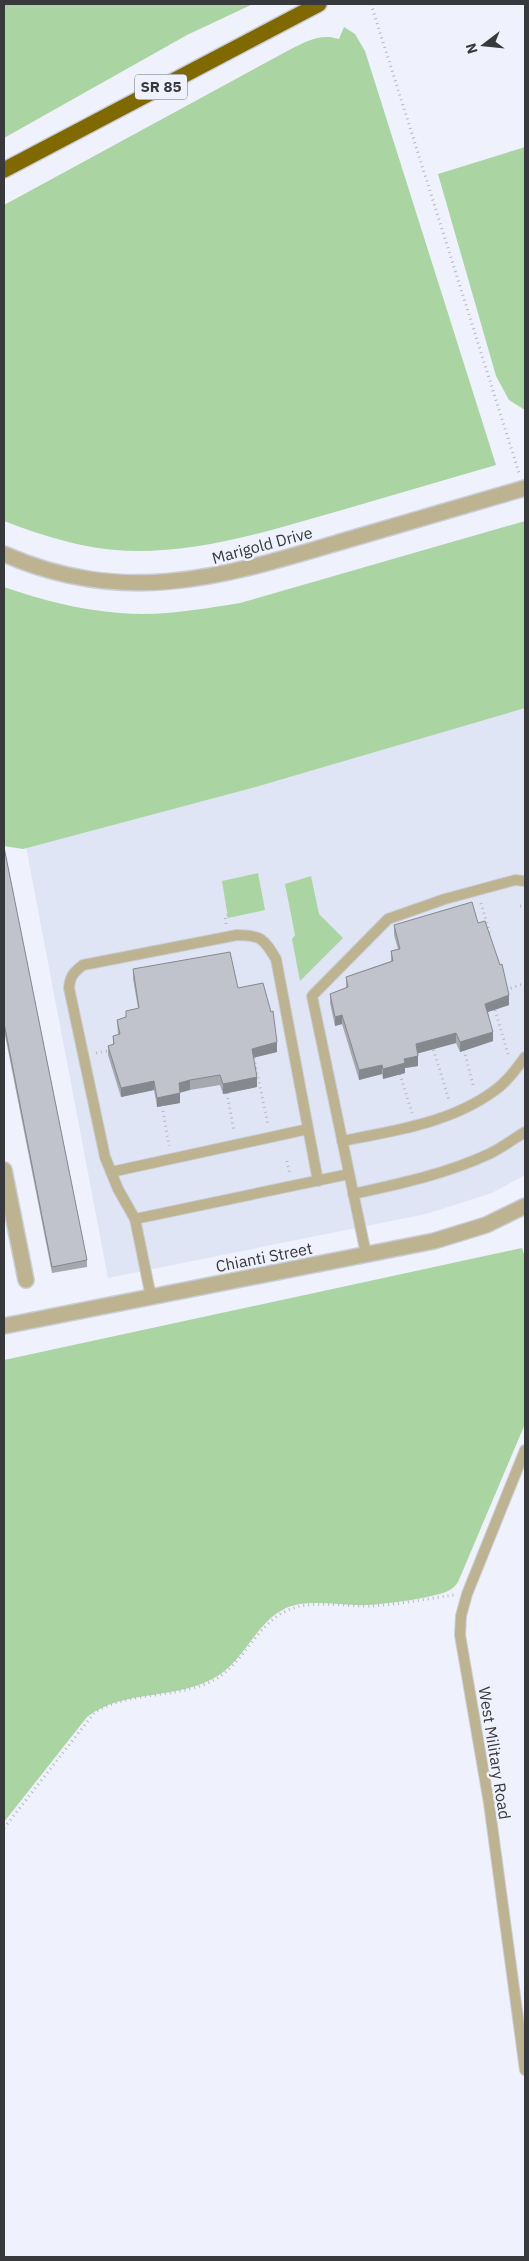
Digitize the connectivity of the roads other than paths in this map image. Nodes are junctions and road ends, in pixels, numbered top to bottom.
1 (319, 4) edge
2 (4, 170) edge
3 (524, 488) edge
4 (4, 554) edge
5 (525, 881) edge
6 (525, 1057) edge
7 (308, 1129) junction
8 (525, 1132) edge
9 (342, 1142) junction
10 (4, 1170) edge
11 (111, 1172) junction
12 (349, 1174) junction
13 (318, 1181) junction
14 (353, 1194) junction
15 (525, 1206) edge
16 (7, 1207) edge
17 (135, 1219) junction
18 (366, 1254) junction
19 (26, 1280) dead end
20 (151, 1297) junction
21 (4, 1326) edge
22 (525, 1450) edge
23 (525, 2070) edge

1 - 2 highway, SR 85
3 - 4 street, Marigold Drive
5 - 9 lane
6 - 9 lane
7 - 11 lane
7 - 11 lane
7 - 13 lane
8 - 14 lane
9 - 12 lane
10 - 16 street
11 - 17 lane
12 - 13 lane
12 - 14 lane
13 - 17 lane
14 - 18 lane
15 - 18 street, Chianti Street
16 - 19 street
17 - 20 lane
18 - 20 street, Chianti Street
20 - 21 street, Chianti Street
22 - 23 lane, West Military Road

